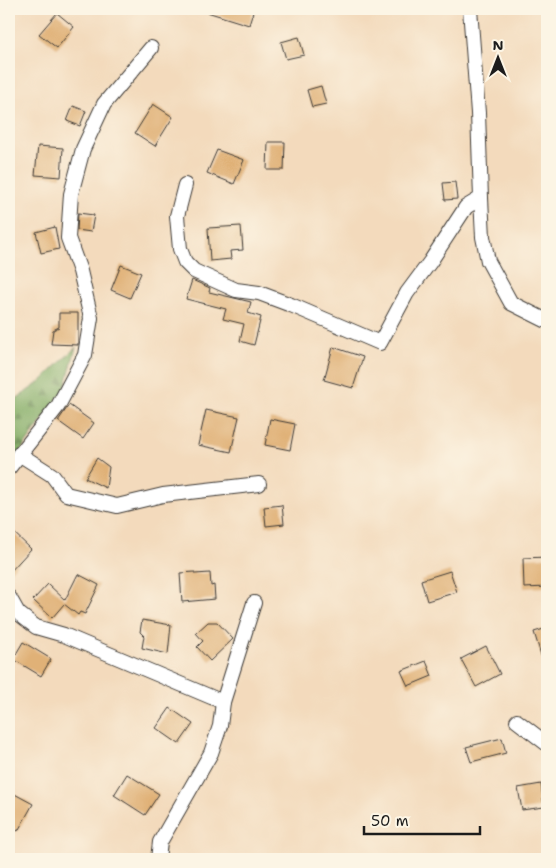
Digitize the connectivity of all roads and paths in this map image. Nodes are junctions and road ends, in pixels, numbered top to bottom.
1 (470, 9) edge
2 (151, 48) dead end
3 (185, 185) dead end
4 (481, 198) junction
5 (547, 321) edge
6 (19, 454) junction
7 (9, 468) edge
8 (259, 484) dead end
9 (9, 597) edge
10 (254, 603) dead end
11 (223, 702) junction
12 (517, 721) dead end
13 (547, 744) edge
14 (158, 859) edge

1 - 4 street
2 - 6 street
3 - 4 street
4 - 5 street
6 - 7 street
6 - 8 street
9 - 11 street
10 - 11 street
11 - 14 street
12 - 13 street

